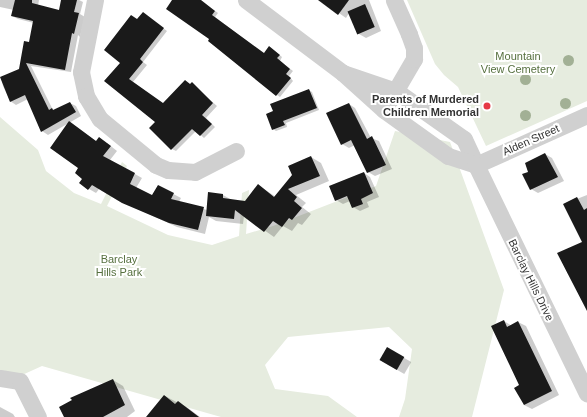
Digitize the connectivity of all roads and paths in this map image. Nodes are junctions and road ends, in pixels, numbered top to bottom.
1 (95, 0) edge
2 (246, 0) edge
3 (394, 0) edge
4 (343, 73) junction
5 (396, 91) junction
6 (384, 110) junction
7 (587, 115) edge
8 (236, 151) dead end
9 (476, 165) junction
10 (0, 378) edge
11 (587, 394) edge
12 (38, 417) edge

1 - 8 street
2 - 4 street, Barclay Hills Drive
3 - 5 street
4 - 5 street, Barclay Hills Drive
4 - 6 street, Barclay Hills Drive
5 - 6 street
5 - 9 street, Barclay Hills Drive
6 - 9 street, Barclay Hills Drive
7 - 9 street, Alden Street
9 - 11 street, Barclay Hills Drive
10 - 12 street

